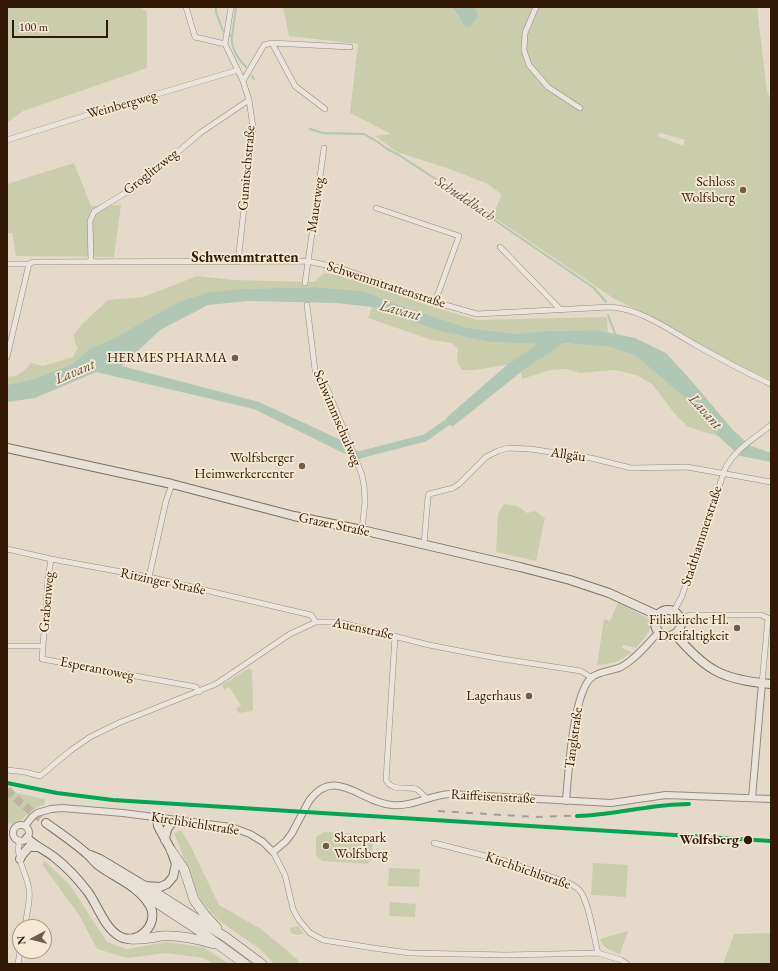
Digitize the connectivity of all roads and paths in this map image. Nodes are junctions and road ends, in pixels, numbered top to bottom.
1 (186, 7) edge
2 (231, 7) edge
3 (536, 7) edge
4 (272, 43) junction
5 (225, 44) junction
6 (350, 47) dead end
7 (238, 70) junction
8 (243, 81) junction
9 (249, 100) junction
10 (580, 108) dead end
11 (325, 109) dead end
12 (7, 140) edge
13 (324, 148) dead end
14 (376, 208) dead end
15 (500, 247) dead end
16 (307, 261) junction
17 (91, 262) junction
18 (238, 262) junction
19 (7, 264) edge
20 (29, 264) junction
21 (306, 283) dead end
22 (435, 302) junction
23 (307, 305) dead end
24 (561, 310) junction
25 (7, 357) edge
26 (771, 384) edge
27 (771, 425) edge
28 (7, 448) edge
29 (723, 473) junction
30 (771, 482) edge
31 (172, 484) junction
32 (362, 530) junction
33 (424, 544) junction
34 (7, 549) edge
35 (51, 559) junction
36 (149, 577) junction
37 (674, 611) junction
38 (657, 614) junction
39 (680, 618) junction
40 (316, 622) junction
41 (659, 632) junction
42 (675, 634) junction
43 (395, 636) junction
44 (7, 646) edge
45 (43, 646) junction
46 (592, 678) junction
47 (762, 683) junction
48 (771, 684) edge
49 (199, 692) junction
50 (7, 770) edge
51 (426, 798) junction
52 (752, 798) junction
53 (771, 798) edge
54 (566, 801) junction
55 (157, 818) junction
56 (176, 820) junction
57 (46, 823) tunnel mouth
58 (25, 826) junction
59 (10, 829) edge
60 (23, 839) junction
61 (165, 840) junction
62 (434, 843) dead end
63 (38, 847) junction
64 (172, 850) junction
65 (273, 852) junction
66 (20, 859) junction
67 (141, 888) junction
68 (26, 919) edge
69 (227, 938) junction
70 (130, 940) junction
71 (221, 945) junction
72 (598, 953) junction
73 (245, 964) edge
74 (262, 964) edge
75 (627, 964) edge

1 - 5 street
2 - 5 street
3 - 10 street
4 - 6 street
4 - 8 street
4 - 11 street
5 - 7 street, Gumitschstraße
7 - 8 street, Gumitschstraße
7 - 12 street, Weinbergweg
8 - 9 street, Gumitschstraße
9 - 17 street, Groglitzweg
9 - 18 street, Gumitschstraße
13 - 16 street, Mauerweg
14 - 22 street
15 - 24 street
16 - 18 street, Schwemmtrattenstraße
16 - 21 street
16 - 22 street, Schwemmtrattenstraße
17 - 18 street, Schwemmtrattenstraße
17 - 20 street, Schwemmtrattenstraße
19 - 20 street, Schwemmtrattenstraße
20 - 25 street
22 - 24 street, Schwemmtrattenstraße
23 - 32 street, Schwimmschulweg
24 - 26 street, Schwemmtrattenstraße
27 - 29 street, Stadthammerstraße
28 - 31 main road, Grazer Straße
29 - 30 street, Allgäu
29 - 33 street, Allgäu
29 - 37 street, Stadthammerstraße
31 - 32 main road, Grazer Straße
31 - 36 street
32 - 33 main road, Grazer Straße
33 - 38 main road, Grazer Straße
34 - 35 street, Ritzinger Straße
35 - 36 street, Ritzinger Straße
35 - 45 street, Grabenweg
36 - 40 street, Ritzinger Straße
37 - 38 main road
37 - 39 main road
38 - 41 main road
39 - 42 main road
39 - 47 street
40 - 43 street, Auenstraße
40 - 49 street, Auenstraße
41 - 42 main road
41 - 46 street
42 - 47 main road
43 - 46 street, Auenstraße
43 - 51 street
44 - 45 street, Esperantoweg
45 - 49 street, Esperantoweg
46 - 54 street, Tanglstraße
47 - 48 main road
47 - 52 street
49 - 50 street, Auenstraße
51 - 54 street, Raiffeisenstraße
51 - 65 street, Raiffeisenstraße, bridge
52 - 53 street, Raiffeisenstraße
52 - 54 street, Raiffeisenstraße
55 - 56 street, Kirchbichlstraße
55 - 58 street, Kirchbichlstraße
55 - 61 main road
56 - 61 main road
56 - 65 street, Kirchbichlstraße
57 - 67 main road
58 - 59 street
58 - 60 street
59 - 60 street
60 - 63 main road
60 - 66 street
61 - 64 main road
62 - 72 street, Kirchbichlstraße
63 - 66 main road
63 - 70 main road
64 - 67 main road
64 - 69 highway
65 - 72 street, Kirchbichlstraße
66 - 68 street
67 - 69 highway
67 - 70 main road
67 - 71 highway
69 - 74 highway
70 - 71 highway
71 - 73 highway
72 - 75 street, Kirchbichlstraße

